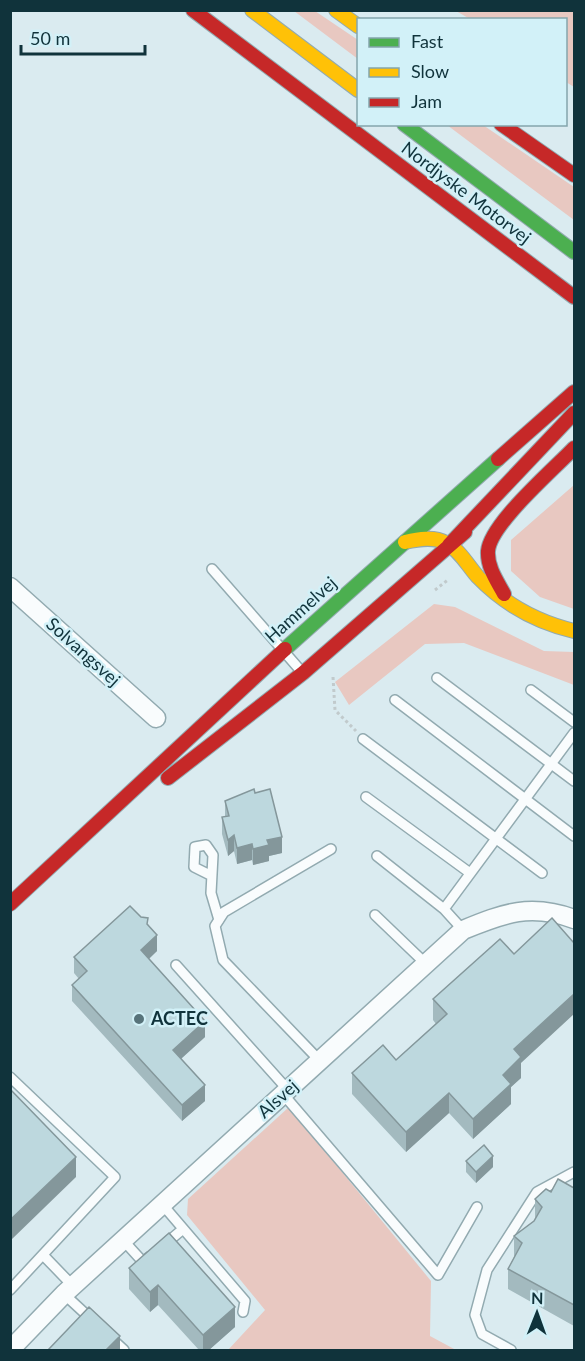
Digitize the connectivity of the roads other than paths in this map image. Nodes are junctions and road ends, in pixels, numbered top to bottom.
1 (193, 10) edge
2 (252, 10) edge
3 (336, 10) edge
4 (357, 25) edge
5 (238, 45) junction
6 (357, 89) edge
7 (407, 126) edge
8 (504, 126) edge
9 (574, 175) edge
10 (574, 252) edge
11 (574, 297) edge
12 (574, 313) edge
13 (574, 392) edge
14 (574, 413) edge
15 (574, 446) edge
16 (405, 542) junction
17 (449, 544) junction
18 (212, 569) dead end
19 (10, 587) edge
20 (510, 603) junction
21 (574, 631) edge
22 (284, 650) junction
23 (303, 673) junction
24 (437, 678) dead end
25 (531, 690) dead end
26 (395, 700) dead end
27 (156, 718) dead end
28 (574, 722) edge
29 (574, 733) edge
30 (363, 738) road end
31 (551, 763) junction
32 (574, 781) edge
33 (366, 797) dead end
34 (524, 798) junction
35 (574, 836) edge
36 (495, 838) junction
37 (331, 849) dead end
38 (377, 856) dead end
39 (58, 861) junction
40 (470, 873) junction
41 (542, 873) dead end
42 (210, 875) dead end
43 (10, 904) edge
44 (444, 909) junction
45 (375, 915) dead end
46 (574, 919) edge
47 (219, 920) junction
48 (463, 930) junction
49 (426, 964) junction
50 (176, 965) dead end
51 (320, 1061) junction
52 (10, 1077) edge
53 (286, 1092) junction
54 (574, 1172) edge
55 (162, 1204) junction
56 (477, 1207) dead end
57 (183, 1229) junction
58 (123, 1240) junction
59 (44, 1255) junction
60 (10, 1290) edge
61 (69, 1290) junction
62 (243, 1312) dead end
63 (99, 1326) edge
64 (107, 1334) edge
65 (14, 1340) edge
66 (124, 1350) edge
67 (511, 1350) edge

1 - 5 main road, Nordjyske Motorvej
2 - 6 main road
3 - 4 main road
5 - 11 main road, Nordjyske Motorvej
5 - 12 main road
7 - 10 main road, Nordjyske Motorvej
8 - 9 main road
13 - 16 main road, Hammelvej
14 - 17 main road
15 - 17 main road, Hammelvej
15 - 20 main road
16 - 17 main road
16 - 22 main road, Hammelvej
17 - 20 main road
17 - 23 main road, Hammelvej
18 - 22 lane
19 - 27 street, Solvangsvej
20 - 21 main road
22 - 23 lane
22 - 39 main road, Hammelvej
23 - 39 main road, Hammelvej
24 - 31 lane
25 - 28 lane
26 - 34 lane
29 - 31 lane
30 - 36 lane
31 - 32 lane
31 - 34 lane
33 - 40 lane
34 - 35 lane
34 - 36 lane
36 - 40 lane
36 - 41 lane
37 - 47 lane
38 - 44 lane
39 - 43 main road, Hammelvej
40 - 44 lane
42 - 47 lane
44 - 48 lane
45 - 49 lane
46 - 48 street, Alsvej
47 - 51 lane
48 - 49 street, Alsvej
49 - 51 street, Alsvej
50 - 53 lane
51 - 53 street, Alsvej
52 - 59 lane
53 - 55 street, Alsvej
53 - 56 lane
54 - 67 lane
55 - 57 lane
55 - 58 street, Alsvej
57 - 58 lane
57 - 62 lane
58 - 61 street, Alsvej
59 - 60 lane
59 - 61 lane
61 - 63 lane
61 - 65 street, Alsvej
64 - 66 lane

